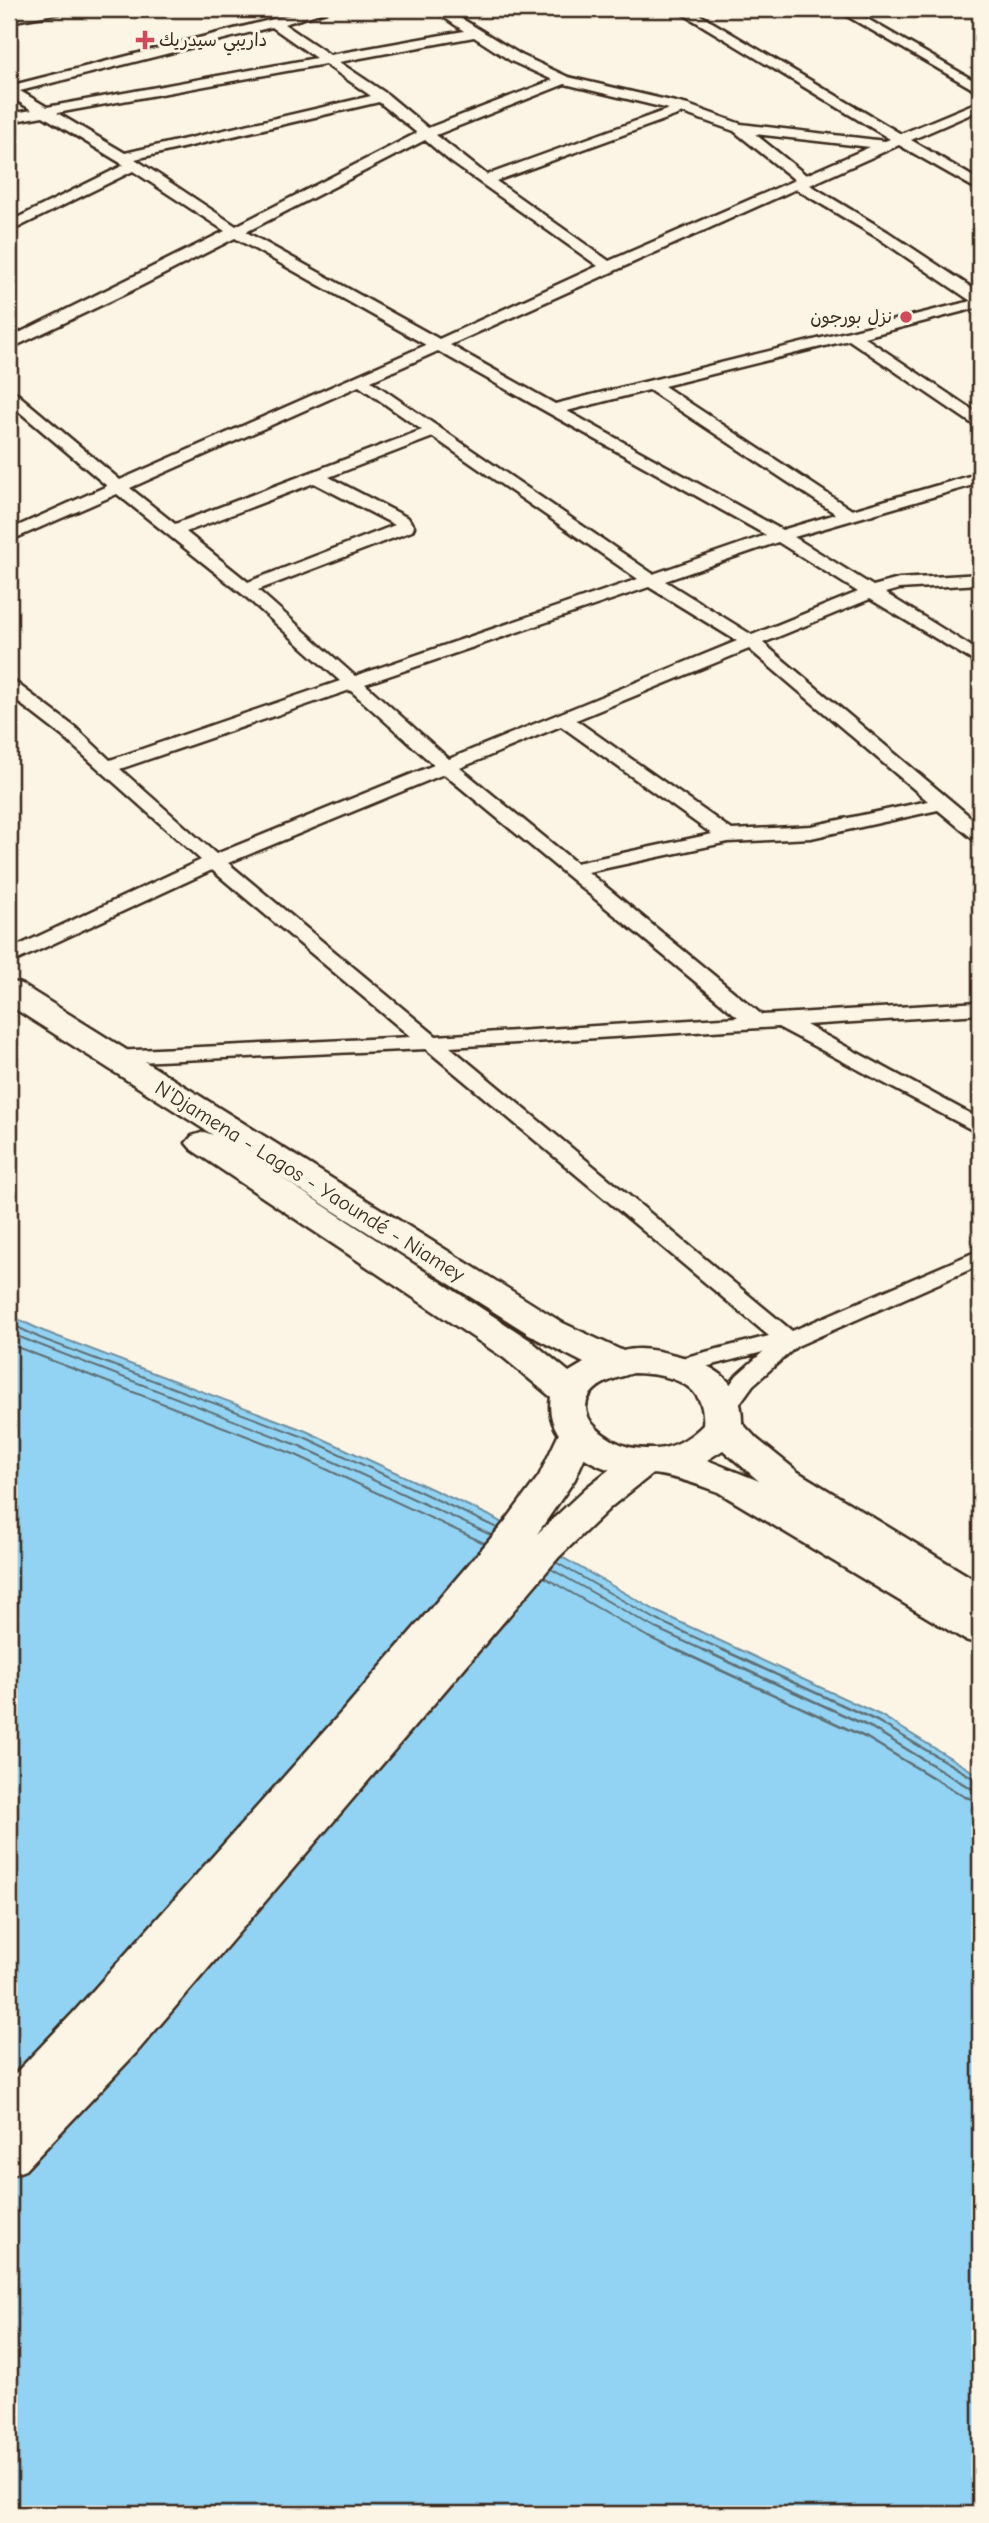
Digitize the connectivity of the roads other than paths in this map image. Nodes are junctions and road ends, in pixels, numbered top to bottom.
1 (60, 9) edge
2 (327, 9) edge
3 (438, 9) edge
4 (681, 9) edge
5 (841, 9) edge
6 (9, 18) edge
7 (273, 22) junction
8 (474, 33) junction
9 (330, 60) junction
10 (564, 80) junction
11 (980, 89) edge
12 (9, 90) edge
13 (382, 97) junction
14 (980, 105) edge
15 (683, 108) junction
16 (43, 112) junction
17 (9, 118) edge
18 (739, 128) junction
19 (426, 134) junction
20 (894, 143) junction
21 (128, 161) junction
22 (486, 180) junction
23 (802, 183) junction
24 (980, 187) edge
25 (9, 228) edge
26 (234, 231) junction
27 (608, 267) junction
28 (980, 301) edge
29 (851, 335) junction
30 (9, 344) edge
31 (440, 344) junction
32 (360, 380) junction
33 (650, 384) junction
34 (9, 395) edge
35 (554, 409) junction
36 (980, 422) edge
37 (435, 431) junction
38 (314, 476) junction
39 (980, 478) edge
40 (118, 487) junction
41 (850, 516) junction
42 (173, 531) junction
43 (9, 536) edge
44 (780, 536) junction
45 (980, 579) edge
46 (652, 580) junction
47 (247, 589) junction
48 (871, 593) junction
49 (751, 642) junction
50 (980, 660) edge
51 (353, 684) junction
52 (9, 687) edge
53 (563, 719) junction
54 (445, 765) junction
55 (107, 767) junction
56 (943, 803) junction
57 (980, 835) edge
58 (728, 836) junction
59 (215, 862) junction
60 (572, 870) junction
61 (9, 958) edge
62 (9, 991) edge
63 (980, 1008) edge
64 (9, 1017) edge
65 (783, 1020) junction
66 (757, 1022) junction
67 (434, 1042) junction
68 (114, 1057) junction
69 (980, 1128) edge
70 (980, 1257) edge
71 (789, 1341) junction
72 (616, 1363) junction
73 (678, 1366) junction
74 (570, 1394) junction
75 (723, 1417) junction
76 (576, 1434) junction
77 (652, 1462) junction
78 (980, 1602) edge
79 (980, 1630) edge
80 (9, 2109) edge
81 (9, 2157) edge

1 - 6 street
2 - 7 street
3 - 8 street
4 - 20 street
5 - 11 street
7 - 9 street
7 - 12 street
8 - 9 street
8 - 10 street
9 - 13 street
9 - 16 street
10 - 15 street
10 - 19 street
12 - 16 street
13 - 19 street
13 - 21 street
14 - 20 street
15 - 18 street
15 - 22 street
16 - 17 street
16 - 21 street
18 - 20 street
18 - 23 street
19 - 22 street
19 - 26 street
20 - 23 street
20 - 24 street
21 - 25 street
21 - 26 street
22 - 27 street
23 - 27 street
23 - 28 street
26 - 30 street
26 - 31 street
27 - 31 street
28 - 29 street
29 - 33 street
29 - 36 street
31 - 32 street
31 - 35 street
32 - 37 street
32 - 40 street
33 - 35 street
33 - 41 street
34 - 40 street
35 - 44 street
37 - 38 street
37 - 46 street
38 - 42 street
38 - 47 street
39 - 41 street
40 - 42 street
40 - 43 street
41 - 44 street
42 - 47 street
44 - 46 street
44 - 48 street
45 - 48 street
46 - 49 street
46 - 51 street
47 - 51 street
48 - 49 street
48 - 50 street
49 - 53 street
49 - 56 street
51 - 54 street
51 - 55 street
52 - 55 street
53 - 54 street
53 - 58 street
54 - 59 street
54 - 60 street
55 - 59 street
56 - 57 street
56 - 58 street
58 - 60 street
59 - 61 street
59 - 67 street
60 - 66 street
62 - 68 highway, N'Djamena - Lagos - Yaoundé - Niamey
63 - 65 street
64 - 74 highway, N'Djamena - Lagos - Yaoundé - Niamey
65 - 66 street
65 - 69 street
66 - 67 street
67 - 68 street
67 - 71 street
68 - 72 highway, N'Djamena - Lagos - Yaoundé - Niamey
70 - 71 street
71 - 73 street
71 - 75 street
72 - 73 highway
72 - 74 highway
73 - 75 highway
74 - 76 highway
75 - 77 highway
75 - 78 highway
76 - 77 highway
76 - 80 main road
77 - 79 highway
77 - 81 main road

